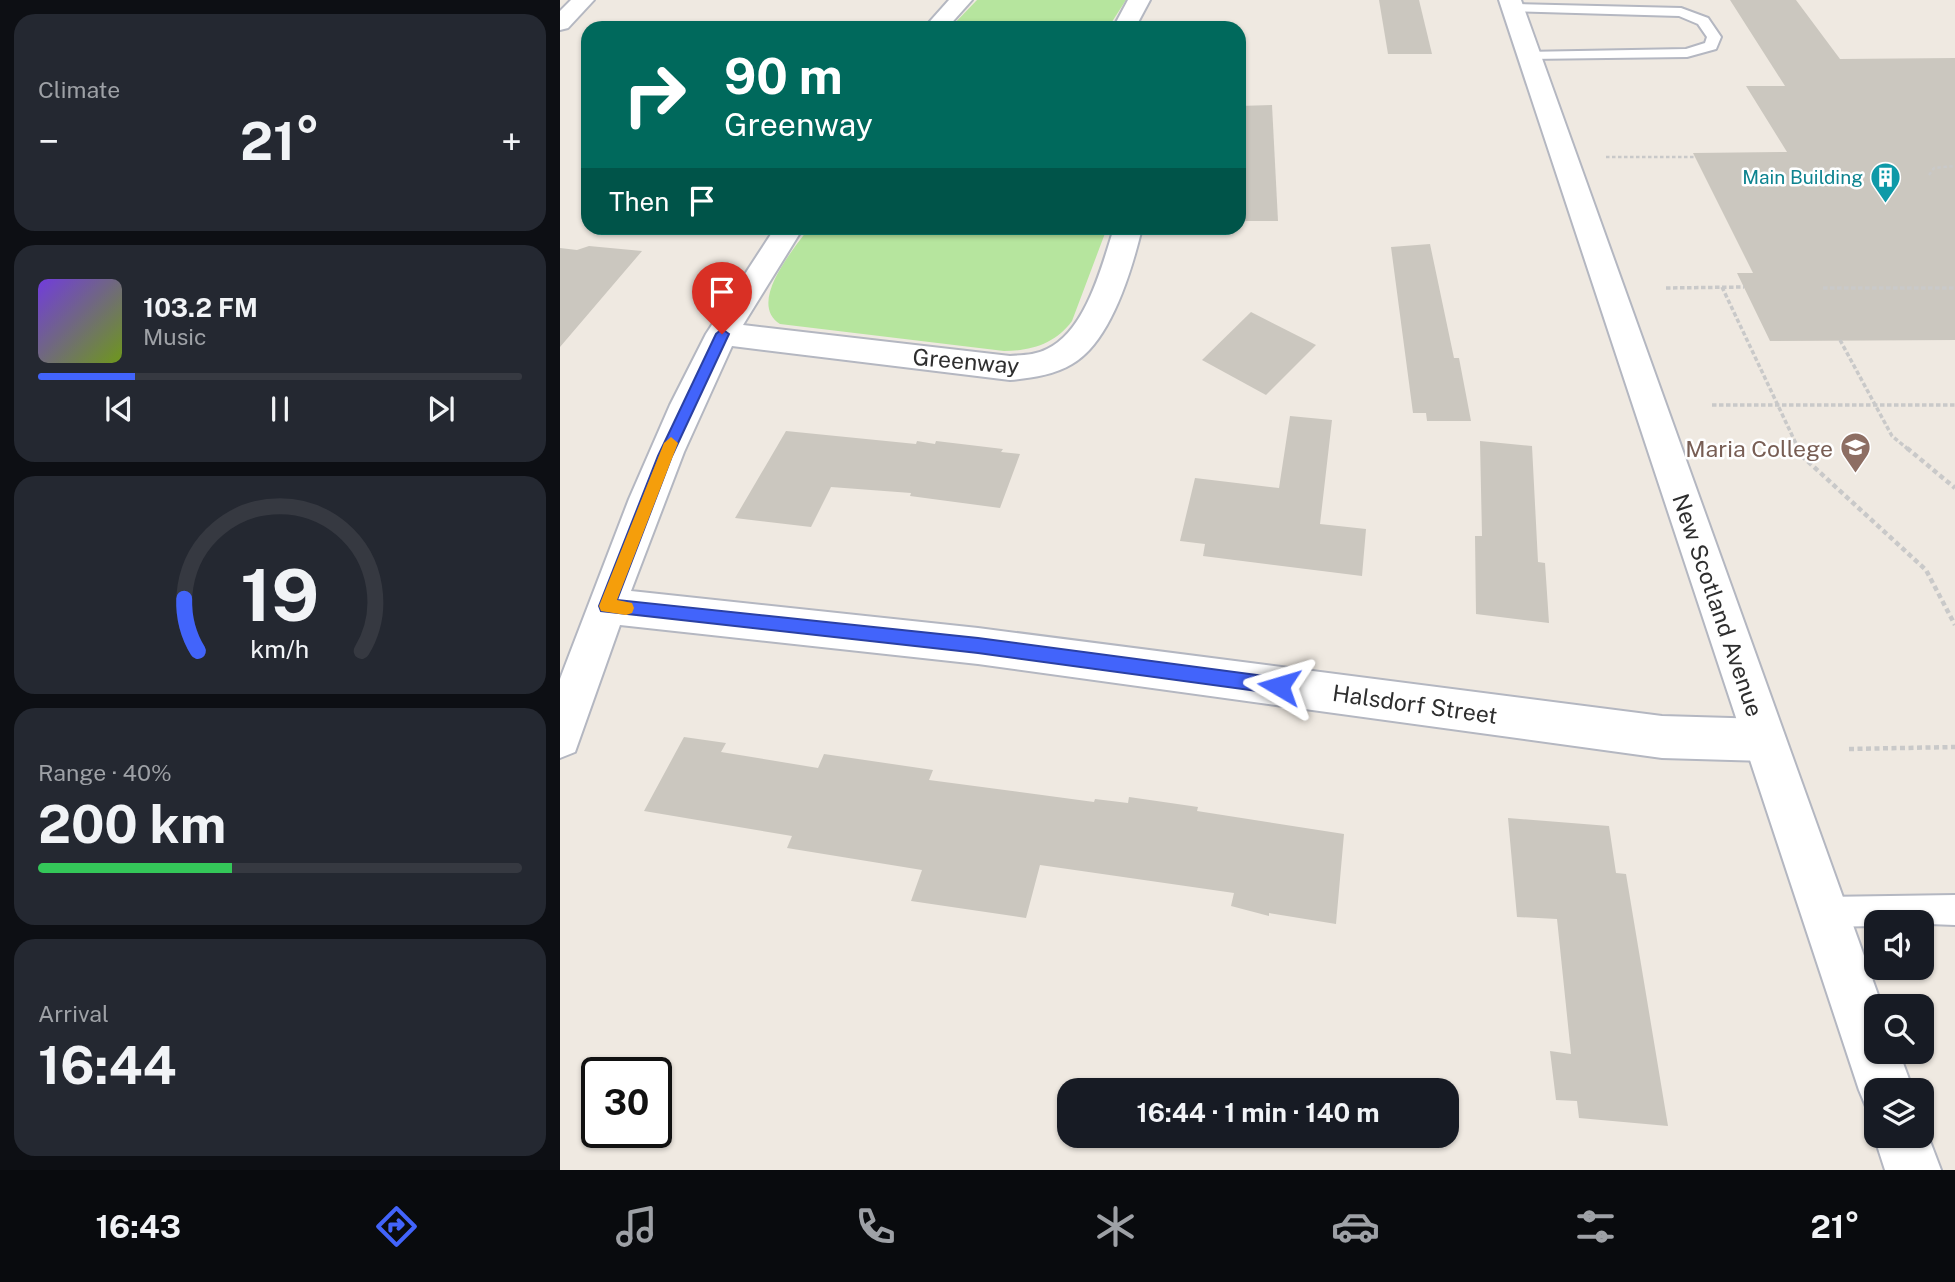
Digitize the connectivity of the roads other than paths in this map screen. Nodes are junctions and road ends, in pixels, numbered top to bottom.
1 (583, 0) edge
2 (961, 0) edge
3 (1139, 0) edge
4 (1511, 4) edge
5 (942, 21) edge
6 (1128, 21) edge
7 (560, 23) edge
8 (1528, 55) junction
9 (785, 235) edge
10 (1126, 235) edge
11 (722, 334) junction
12 (607, 606) junction
13 (560, 737) edge
14 (1765, 740) junction
15 (1955, 910) edge
16 (1824, 912) junction
17 (1882, 1078) edge
18 (1905, 1148) edge
19 (1913, 1170) edge

1 - 7 street
2 - 5 street
3 - 6 street
4 - 8 street, New Scotland Avenue
4 - 8 lane
8 - 14 street, New Scotland Avenue
9 - 11 street
10 - 11 street, Greenway
11 - 12 street
12 - 13 street
12 - 14 street, Halsdorf Street
14 - 16 street, New Scotland Avenue
15 - 16 lane
16 - 17 street, New Scotland Avenue
18 - 19 street

